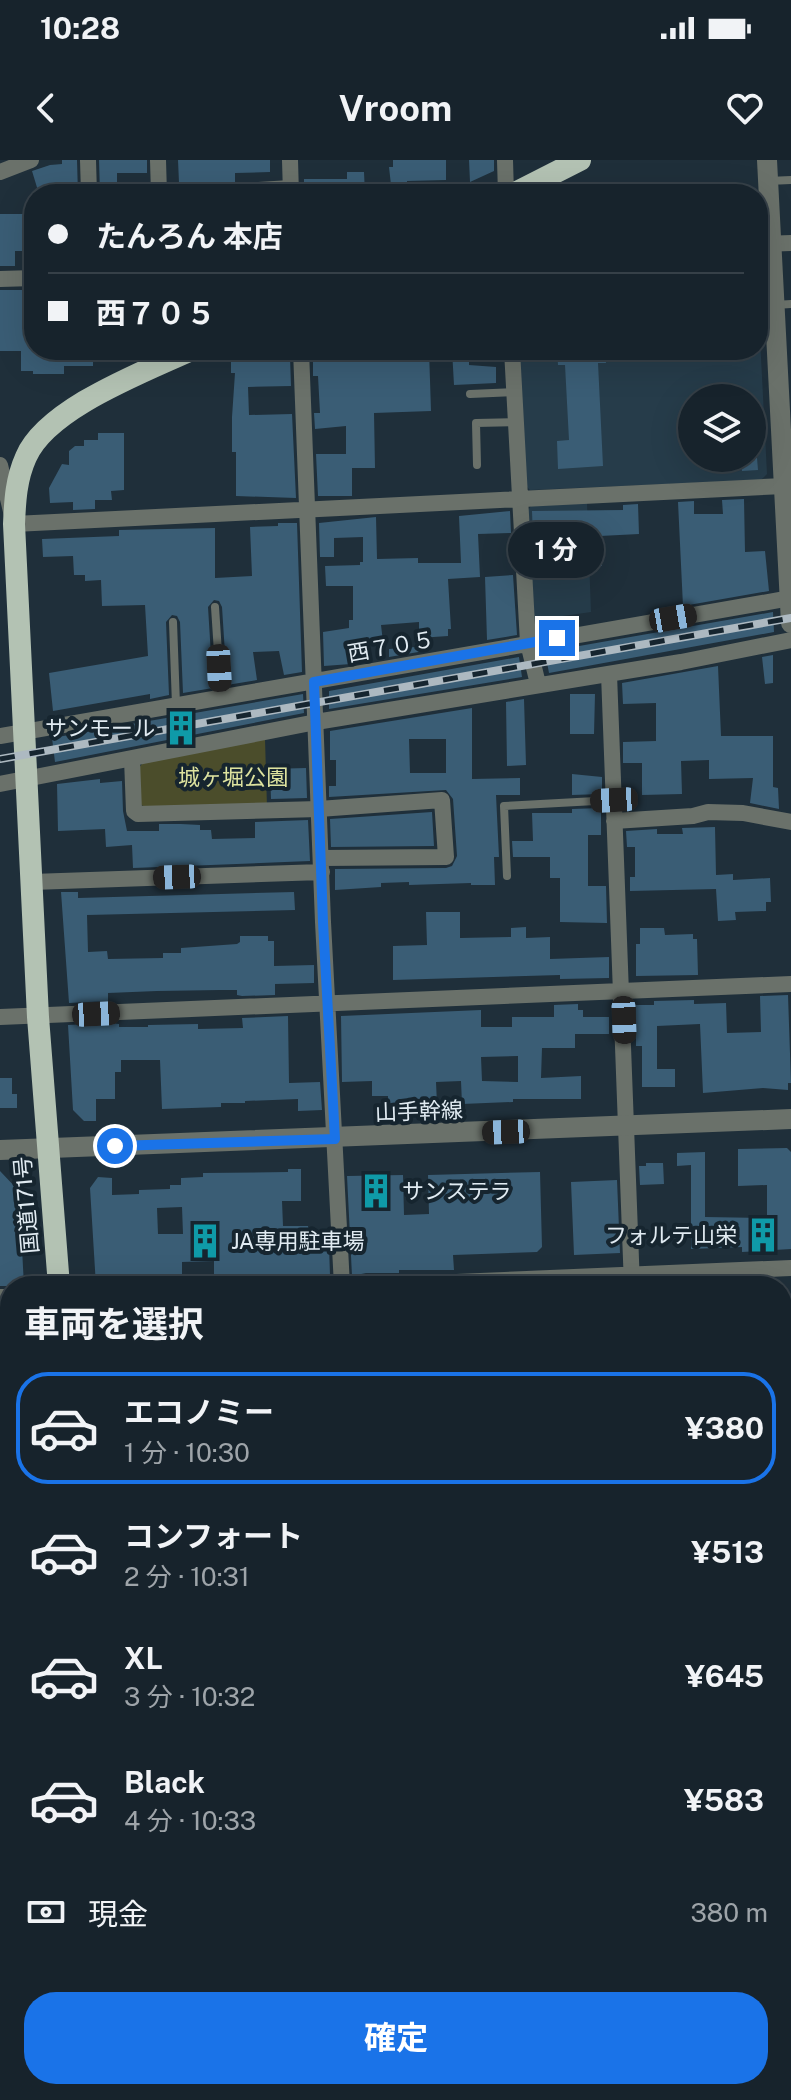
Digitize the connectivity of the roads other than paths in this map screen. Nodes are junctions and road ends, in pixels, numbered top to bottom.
1 (31, 160) edge
2 (88, 160) edge
3 (158, 160) edge
4 (290, 160) edge
5 (505, 160) edge
6 (580, 160) edge
7 (767, 170) edge
8 (0, 172) edge
9 (791, 180) edge
10 (89, 184) edge
11 (159, 184) edge
12 (291, 184) edge
13 (506, 184) edge
14 (533, 184) edge
15 (773, 244) edge
16 (24, 278) edge
17 (0, 279) edge
18 (783, 305) edge
19 (170, 360) edge
20 (301, 360) edge
21 (512, 360) edge
22 (514, 392) junction
23 (470, 394) dead end
24 (785, 412) edge
25 (516, 422) junction
26 (0, 465) edge
27 (477, 465) dead end
28 (520, 497) junction
29 (786, 498) edge
30 (308, 509) junction
31 (7, 524) edge
32 (790, 598) edge
33 (215, 607) dead end
34 (173, 622) dead end
35 (791, 623) edge
36 (791, 640) edge
37 (528, 643) junction
38 (609, 674) junction
39 (314, 682) junction
40 (538, 684) junction
41 (221, 698) junction
42 (176, 706) junction
43 (316, 722) junction
44 (25, 732) junction
45 (0, 736) edge
46 (132, 759) junction
47 (27, 780) junction
48 (0, 784) edge
49 (614, 800) junction
50 (319, 809) junction
51 (614, 821) junction
52 (791, 822) edge
53 (322, 865) junction
54 (507, 876) dead end
55 (32, 882) junction
56 (791, 984) edge
57 (623, 992) junction
58 (328, 1002) junction
59 (0, 1017) edge
60 (38, 1017) junction
61 (791, 1119) edge
62 (627, 1128) junction
63 (335, 1139) junction
64 (0, 1150) edge
65 (47, 1150) junction
66 (791, 1268) edge
67 (58, 1276) edge
68 (342, 1276) edge
69 (632, 1276) edge
70 (685, 1276) edge

1 - 8 street
2 - 10 street
3 - 11 street
4 - 12 street
5 - 13 street
6 - 14 highway
7 - 9 lane
7 - 15 street
15 - 18 street
16 - 17 street
18 - 24 street
19 - 31 highway, 国道171号
20 - 30 street
21 - 22 street
22 - 23 lane
22 - 25 street
24 - 29 street
25 - 27 lane
25 - 28 street
26 - 31 street
28 - 29 street
28 - 30 street
28 - 37 street
29 - 32 street
30 - 31 street
30 - 39 street
31 - 44 highway, 国道171号
32 - 35 street
32 - 37 street, 西７０５
33 - 41 lane
34 - 42 lane
36 - 38 street
37 - 39 street, 西７０５
37 - 40 street
38 - 40 street
38 - 49 street
39 - 41 street, 西７０５
39 - 43 street
40 - 43 street
41 - 42 street, 西７０５
42 - 44 street, 西７０５
43 - 46 street
43 - 50 street
44 - 45 street, 西７０５
44 - 47 highway, 国道171号
46 - 47 street
46 - 50 street
47 - 48 street
47 - 55 highway, 国道171号
49 - 51 street
49 - 54 lane
50 - 53 street
50 - 53 street
51 - 52 street
51 - 57 street
53 - 55 street
53 - 58 street
55 - 60 highway, 国道171号
56 - 57 street
57 - 58 street
57 - 62 street
58 - 60 street
58 - 63 street
59 - 60 street
60 - 65 highway, 国道171号
61 - 62 street, 山手幹線
62 - 63 street, 山手幹線
62 - 69 street
63 - 65 street, 山手幹線
63 - 68 street
64 - 65 street, 山手幹線
65 - 67 highway, 国道171号
66 - 70 street

